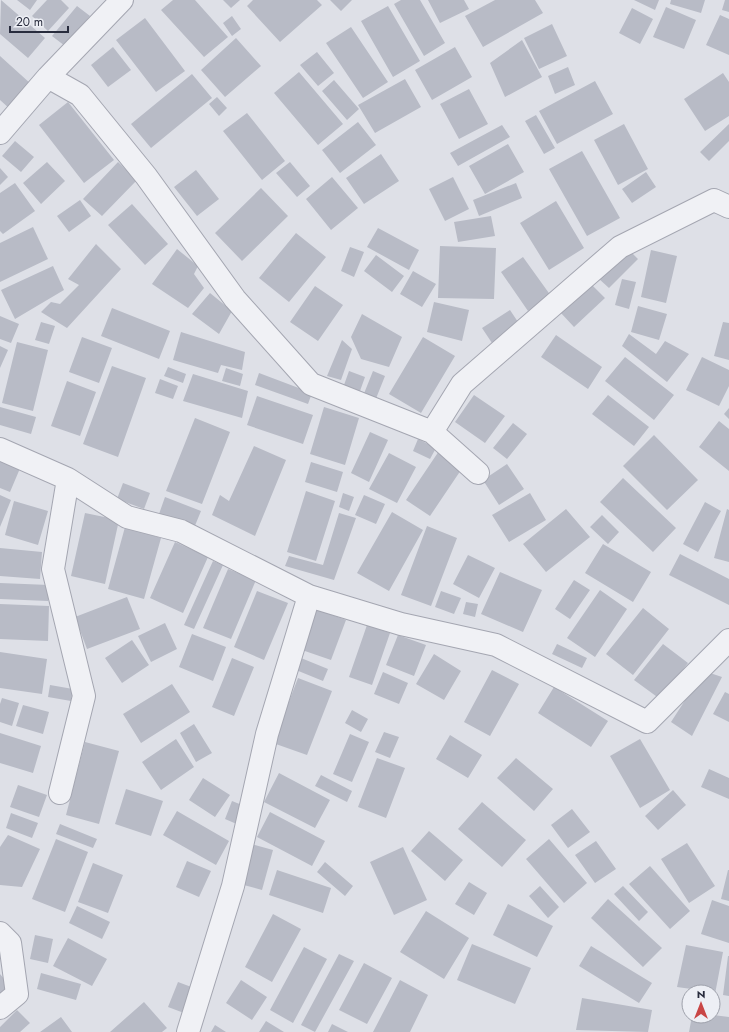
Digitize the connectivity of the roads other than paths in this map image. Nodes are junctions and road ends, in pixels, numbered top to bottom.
1 (122, 0) edge
2 (48, 77) junction
3 (0, 133) edge
4 (729, 207) edge
5 (432, 432) junction
6 (0, 449) edge
7 (478, 473) dead end
8 (68, 479) junction
9 (309, 596) junction
10 (729, 640) edge
11 (60, 793) dead end
12 (0, 933) edge
13 (0, 1008) edge
14 (188, 1032) edge

1 - 2 street
2 - 3 street
2 - 5 street
4 - 5 street
5 - 7 street
6 - 8 street
8 - 9 street
8 - 11 street
9 - 10 street
9 - 14 street
12 - 13 street

